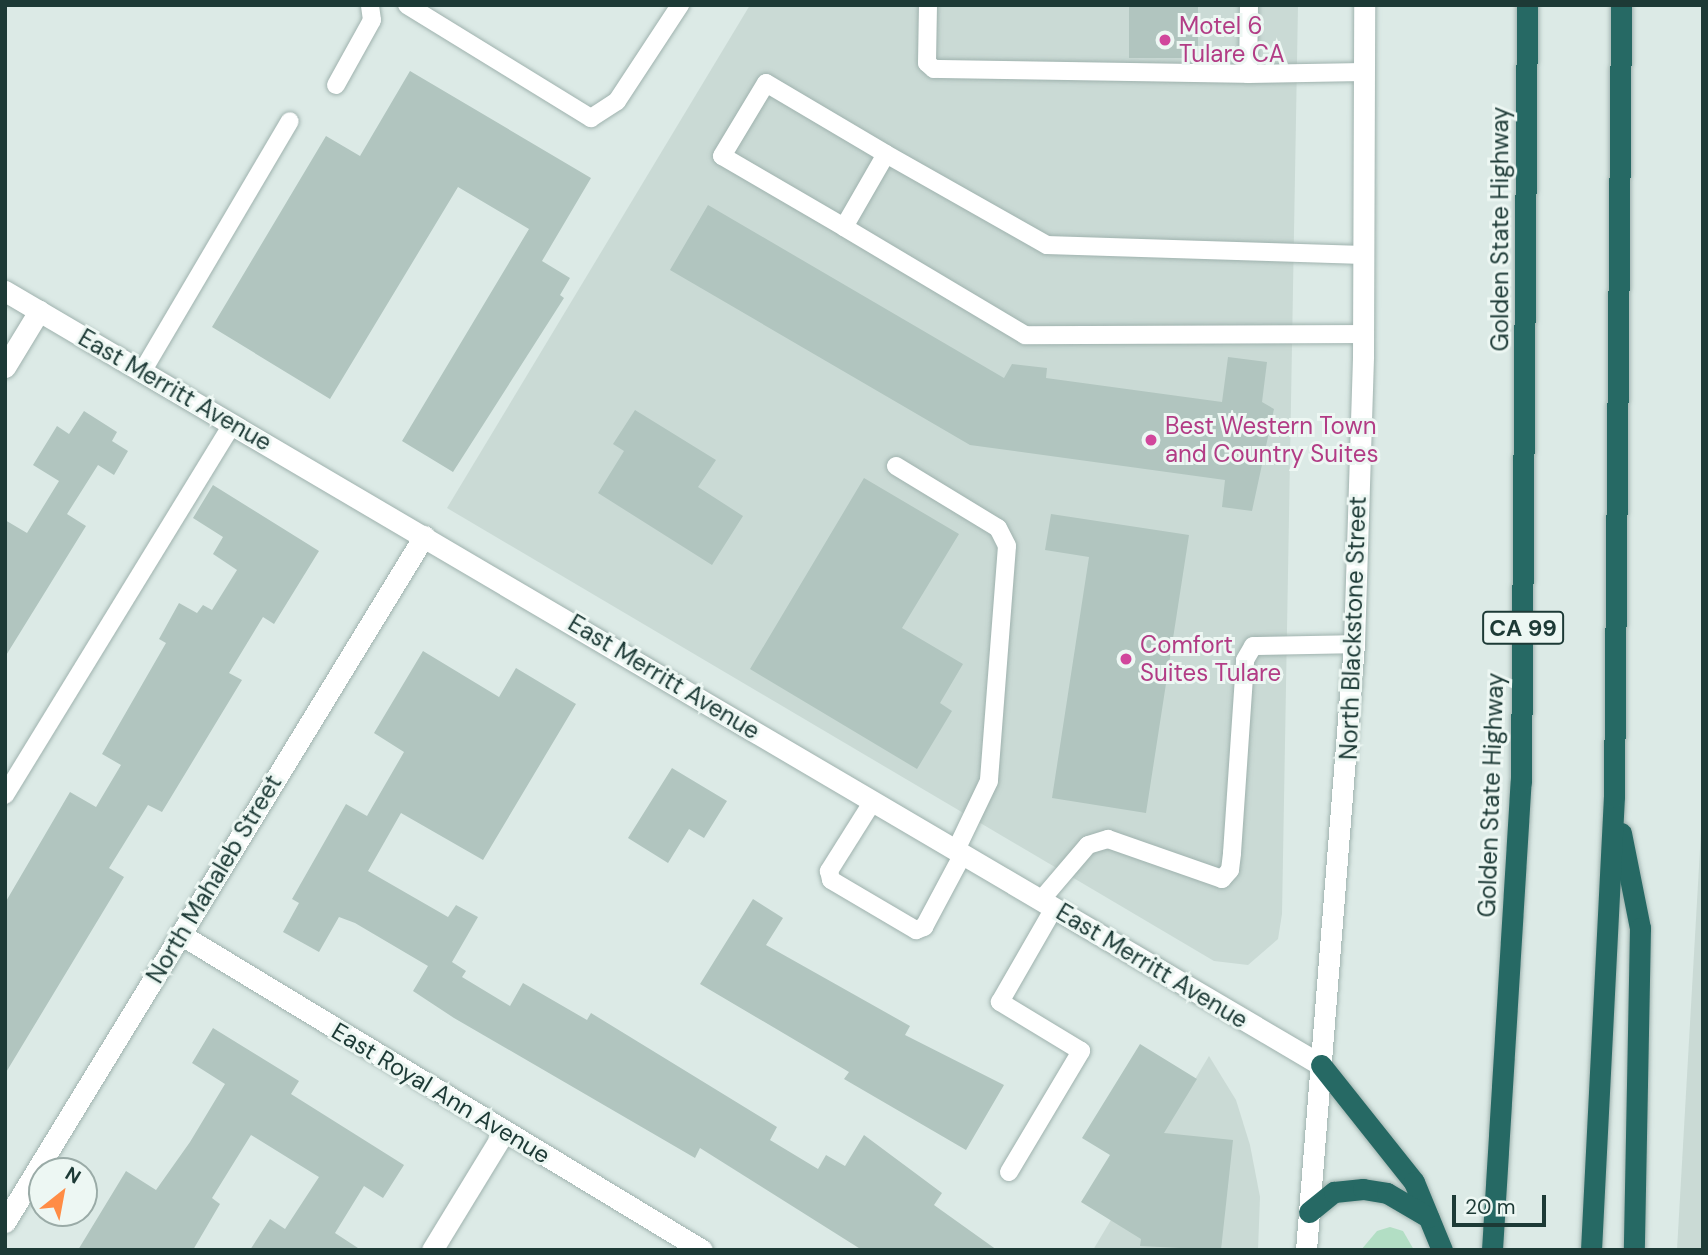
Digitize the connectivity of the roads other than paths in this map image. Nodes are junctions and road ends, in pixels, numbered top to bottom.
1 (370, 5) edge
2 (407, 5) edge
3 (680, 5) edge
4 (928, 5) edge
5 (1249, 5) edge
6 (1364, 5) edge
7 (1527, 5) edge
8 (1621, 5) edge
9 (1364, 72) junction
10 (1248, 74) junction
11 (336, 85) dead end
12 (290, 121) dead end
13 (887, 154) junction
14 (844, 227) junction
15 (1363, 255) junction
16 (5, 291) edge
17 (39, 311) junction
18 (1363, 334) junction
19 (5, 367) edge
20 (142, 372) junction
21 (232, 424) junction
22 (896, 466) dead end
23 (424, 536) junction
24 (1354, 644) junction
25 (5, 795) edge
26 (1614, 797) junction
27 (873, 801) junction
28 (959, 852) junction
29 (1048, 904) junction
30 (180, 934) junction
31 (1321, 1065) junction
32 (504, 1132) junction
33 (1009, 1172) dead end
34 (1309, 1212) junction
35 (1430, 1218) junction
36 (5, 1222) edge
37 (432, 1250) edge
38 (702, 1250) edge
39 (1306, 1250) edge
40 (1442, 1250) edge
41 (1492, 1250) edge
42 (1591, 1250) edge
43 (1634, 1250) edge

1 - 11 lane
2 - 3 lane
4 - 10 lane
5 - 10 lane
6 - 9 street, North Blackstone Street
7 - 41 highway, Golden State Highway / CA 99
8 - 26 highway
9 - 10 lane
9 - 15 street, North Blackstone Street
12 - 20 lane
13 - 14 lane
13 - 14 lane
13 - 15 lane
14 - 18 lane
15 - 18 street, North Blackstone Street
16 - 17 street, East Merritt Avenue
17 - 19 street
17 - 20 street, East Merritt Avenue
18 - 24 street, North Blackstone Street
20 - 21 street, East Merritt Avenue
21 - 23 street, East Merritt Avenue
21 - 25 lane
22 - 28 lane
23 - 27 street, East Merritt Avenue
23 - 30 street, North Mahaleb Street
24 - 29 lane
24 - 31 street, North Blackstone Street
26 - 42 highway
26 - 43 highway
27 - 28 street, East Merritt Avenue
27 - 28 lane
28 - 29 street, East Merritt Avenue
29 - 31 street, East Merritt Avenue
29 - 33 lane
30 - 32 street, East Royal Ann Avenue
30 - 36 street, North Mahaleb Street
31 - 34 street, North Blackstone Street
31 - 35 highway
32 - 37 street
32 - 38 street, East Royal Ann Avenue
34 - 35 highway
34 - 39 street, North Blackstone Street
35 - 40 highway

